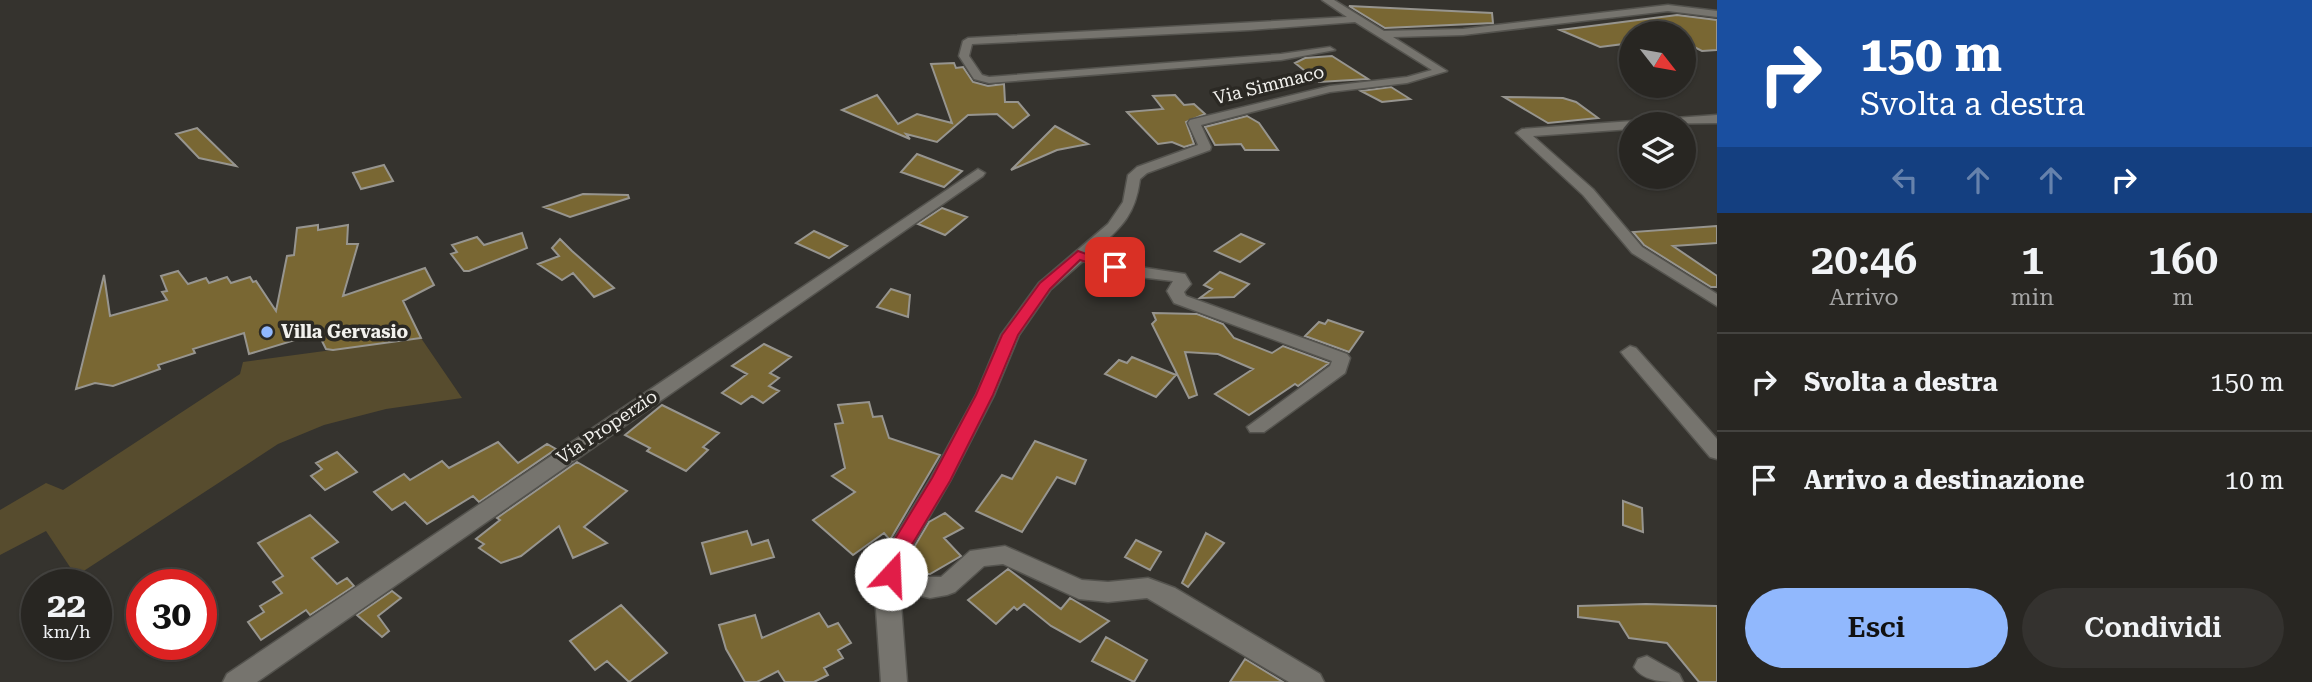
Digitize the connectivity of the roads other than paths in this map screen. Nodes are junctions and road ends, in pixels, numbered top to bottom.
1 (1327, 0) edge
2 (1717, 14) edge
3 (1353, 19) junction
4 (1378, 34) junction
5 (1330, 50) dead end
6 (1717, 119) edge
7 (1696, 120) edge
8 (1619, 126) edge
9 (978, 173) dead end
10 (1078, 255) junction
11 (1717, 301) edge
12 (1630, 352) dead end
13 (1257, 427) dead end
14 (1717, 452) edge
15 (891, 574) junction
16 (1647, 667) dead end
17 (236, 682) edge
18 (894, 682) edge
19 (1311, 682) edge
20 (1670, 682) edge

1 - 3 street, Via Simmaco
2 - 4 street
3 - 4 street, Via Simmaco
3 - 5 street
4 - 10 street, Via Simmaco
6 - 7 street
8 - 11 street
9 - 17 street, Via Properzio
10 - 13 street
10 - 15 street, Via Simmaco
12 - 14 street
15 - 18 street, Via Simmaco
15 - 19 street
16 - 20 street

